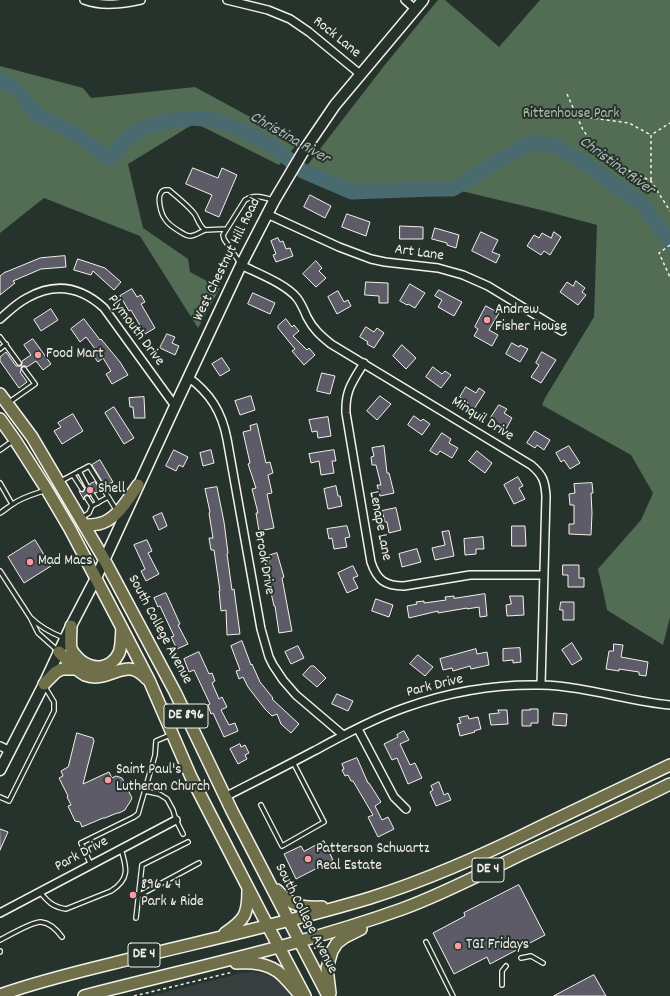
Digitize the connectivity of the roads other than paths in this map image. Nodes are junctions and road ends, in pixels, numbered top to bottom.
1 (84, 0) edge
2 (141, 0) edge
3 (227, 0) edge
4 (405, 0) edge
5 (422, 0) edge
6 (415, 9) junction
7 (360, 74) junction
8 (274, 201) junction
9 (267, 214) junction
10 (226, 229) junction
11 (205, 230) junction
12 (242, 265) junction
13 (0, 318) edge
14 (562, 331) dead end
15 (0, 337) edge
16 (6, 344) junction
17 (0, 349) edge
18 (19, 363) dead end
19 (364, 363) junction
20 (24, 369) dead end
21 (188, 377) junction
22 (0, 394) edge
23 (7, 404) junction
24 (174, 406) junction
25 (0, 419) edge
26 (15, 440) junction
27 (0, 450) edge
28 (79, 472) junction
29 (73, 474) junction
30 (59, 482) junction
31 (0, 483) edge
32 (87, 486) dead end
33 (138, 486) junction
34 (82, 489) dead end
35 (47, 490) junction
36 (93, 495) dead end
37 (108, 497) junction
38 (87, 498) dead end
39 (98, 503) junction
40 (12, 504) junction
41 (92, 506) junction
42 (118, 512) junction
43 (0, 513) edge
44 (83, 521) junction
45 (104, 559) junction
46 (0, 571) edge
47 (544, 575) junction
48 (96, 578) junction
49 (30, 617) junction
50 (71, 626) junction
51 (122, 628) junction
52 (65, 639) junction
53 (59, 652) junction
54 (75, 669) junction
55 (148, 680) junction
56 (44, 684) junction
57 (541, 685) junction
58 (670, 705) edge
59 (358, 729) junction
60 (172, 734) junction
61 (344, 735) junction
62 (0, 746) edge
63 (10, 751) junction
64 (293, 762) junction
65 (670, 765) edge
66 (0, 770) edge
67 (670, 784) edge
68 (145, 791) junction
69 (0, 797) edge
70 (225, 797) junction
71 (261, 805) dead end
72 (406, 809) dead end
73 (176, 820) junction
74 (183, 834) dead end
75 (188, 842) dead end
76 (121, 849) junction
77 (199, 863) dead end
78 (91, 865) junction
79 (266, 875) junction
80 (248, 887) junction
81 (40, 892) junction
82 (138, 896) junction
83 (341, 906) junction
84 (404, 908) junction
85 (0, 913) edge
86 (136, 918) dead end
87 (290, 921) junction
88 (267, 926) junction
89 (220, 936) junction
90 (62, 937) dead end
91 (0, 940) edge
92 (300, 941) junction
93 (426, 942) dead end
94 (279, 947) junction
95 (521, 958) dead end
96 (543, 964) dead end
97 (205, 965) junction
98 (506, 966) dead end
99 (502, 985) dead end
100 (0, 995) edge
101 (84, 996) edge
102 (301, 996) edge
103 (305, 996) edge
104 (329, 996) edge
105 (453, 996) edge

1 - 2 street
3 - 7 street, Rock Lane
4 - 6 street
5 - 6 street, West Chestnut Hill Road
6 - 7 street, West Chestnut Hill Road
7 - 8 street, West Chestnut Hill Road
8 - 9 street, West Chestnut Hill Road
8 - 10 lane
9 - 12 street, West Chestnut Hill Road
9 - 14 street, Art Lane
10 - 11 lane
10 - 12 lane
11 - 11 lane
12 - 19 street, Minquil Drive
12 - 21 street, West Chestnut Hill Road
13 - 24 street, Plymouth Drive
15 - 16 lane
16 - 17 lane
16 - 18 lane
19 - 47 street, Minquil Drive
19 - 47 street, Lenape Lane
20 - 23 lane
21 - 24 street, West Chestnut Hill Road
21 - 61 street, Brook Drive
22 - 23 main road, South College Avenue / DE 896
23 - 30 main road, South College Avenue / DE 896
24 - 33 street, West Chestnut Hill Road
25 - 26 main road, South College Avenue / DE 896
26 - 27 lane
26 - 35 main road, South College Avenue / DE 896
28 - 29 lane
28 - 32 lane
28 - 37 lane
29 - 30 lane
29 - 34 lane
30 - 44 main road, South College Avenue / DE 896
31 - 40 lane
33 - 42 main road
33 - 45 street, West Chestnut Hill Road
35 - 40 lane
35 - 48 main road, South College Avenue / DE 896
36 - 39 lane
37 - 39 lane
37 - 42 lane
38 - 41 lane
39 - 41 lane
40 - 43 lane
41 - 44 lane
42 - 44 main road
44 - 45 main road, South College Avenue / DE 896
45 - 48 street, West Chestnut Hill Road
45 - 70 main road, South College Avenue / DE 896
46 - 49 lane
47 - 57 street, Minquil Drive
48 - 50 street, West Chestnut Hill Road
48 - 51 main road, South College Avenue / DE 896
49 - 52 lane
49 - 53 lane
50 - 51 main road
50 - 52 street, West Chestnut Hill Road
51 - 55 main road, South College Avenue / DE 896
52 - 53 street, West Chestnut Hill Road
53 - 54 main road
53 - 56 street, West Chestnut Hill Road
54 - 55 main road
54 - 56 main road
55 - 60 main road, South College Avenue / DE 896
56 - 63 street, West Chestnut Hill Road
56 - 69 lane
57 - 58 street, Park Drive
57 - 59 street, Park Drive
59 - 61 street, Park Drive
59 - 72 street
60 - 68 lane
60 - 80 main road, South College Avenue / DE 896
61 - 64 street, Park Drive
62 - 63 street
63 - 66 street, West Chestnut Hill Road
64 - 70 street, Park Drive
64 - 71 lane
65 - 83 main road, DE 4
67 - 84 main road, DE 4
68 - 73 lane
68 - 78 lane
70 - 79 main road, South College Avenue / DE 896
73 - 74 lane
73 - 76 street, Park Drive
75 - 82 lane
76 - 78 street, Park Drive
76 - 81 lane
77 - 82 lane
78 - 81 street, Park Drive
79 - 83 main road, DE 896
79 - 87 main road, South College Avenue
80 - 88 main road, South College Avenue / DE 896
80 - 89 main road
81 - 85 street, Park Drive
82 - 86 lane
83 - 87 main road, DE 4
84 - 92 main road, DE 4
84 - 104 main road
87 - 88 main road, DE 4
87 - 92 main road, South College Avenue
88 - 89 main road, DE 4
88 - 94 main road, South College Avenue / DE 896
89 - 100 main road, DE 4
90 - 91 lane
92 - 94 main road, DE 4
92 - 104 main road, South College Avenue
93 - 105 lane
94 - 97 main road, DE 4
94 - 103 main road, South College Avenue
95 - 96 lane
97 - 101 main road, DE 4
97 - 102 main road
98 - 99 lane

